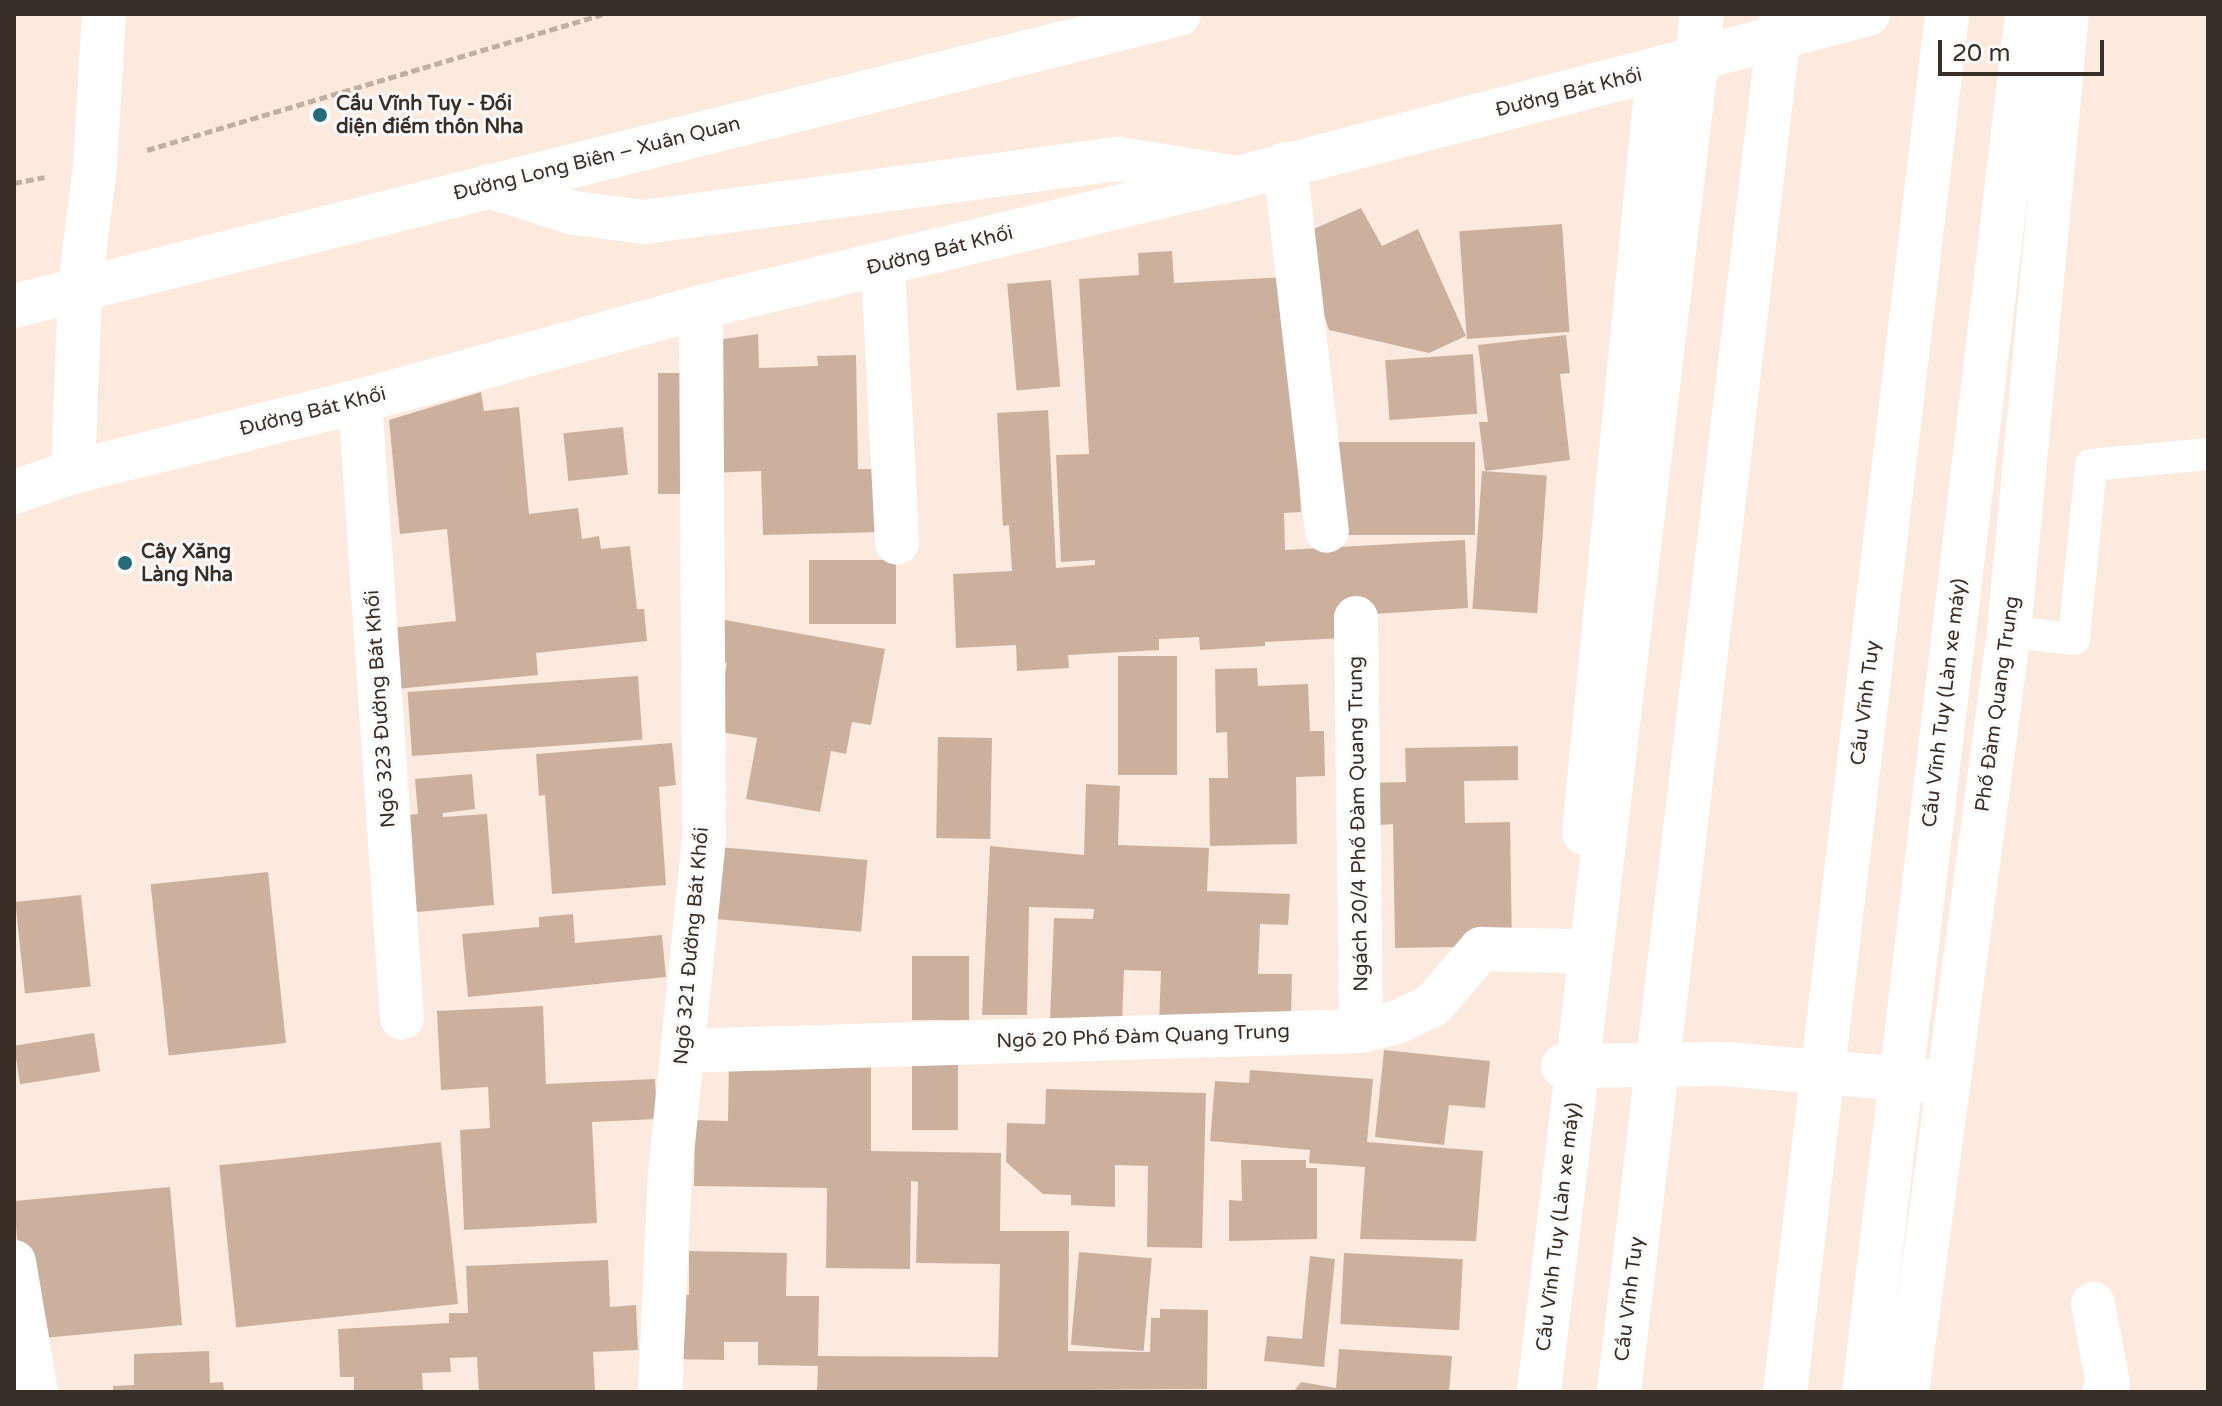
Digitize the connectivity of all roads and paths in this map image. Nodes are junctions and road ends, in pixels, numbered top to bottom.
1 (104, 14) edge
2 (602, 14) edge
3 (1179, 14) edge
4 (1702, 14) edge
5 (1781, 14) edge
6 (1868, 14) edge
7 (1947, 14) edge
8 (2027, 14) edge
9 (2067, 14) edge
10 (1658, 71) junction
11 (1285, 164) junction
12 (95, 165) junction
13 (1238, 178) junction
14 (489, 186) junction
15 (883, 266) junction
16 (80, 286) junction
17 (14, 306) edge
18 (701, 307) junction
19 (360, 401) junction
20 (2208, 454) edge
21 (73, 472) junction
22 (14, 492) edge
23 (1327, 531) dead end
24 (897, 543) dead end
25 (1356, 618) dead end
26 (2009, 632) junction
27 (1573, 951) junction
28 (402, 1018) dead end
29 (1361, 1031) junction
30 (682, 1051) junction
31 (1563, 1066) junction
32 (1945, 1082) junction
33 (14, 1262) edge
34 (2093, 1304) dead end
35 (19, 1326) edge
36 (36, 1392) edge
37 (660, 1392) edge
38 (1518, 1392) edge
39 (1539, 1392) edge
40 (1619, 1392) edge
41 (1785, 1392) edge
42 (1864, 1392) edge
43 (1907, 1392) edge
44 (2104, 1392) edge

1 - 12 main road
2 - 12 path
3 - 14 main road, Đường Long Biên – Xuân Quan
4 - 39 main road, Cầu Vĩnh Tuy (Làn xe máy)
5 - 40 main road, Cầu Vĩnh Tuy
6 - 10 main road, Đường Bát Khối
7 - 41 main road, Cầu Vĩnh Tuy
8 - 42 main road, Cầu Vĩnh Tuy (Làn xe máy)
9 - 26 main road, Phố Đàm Quang Trung
10 - 11 main road, Đường Bát Khối
10 - 27 main road
11 - 13 main road, Đường Bát Khối
11 - 23 main road
12 - 16 main road
13 - 14 main road
13 - 15 main road, Đường Bát Khối
14 - 16 main road, Đường Long Biên – Xuân Quan
15 - 18 main road, Đường Bát Khối
15 - 24 main road
16 - 17 main road, Đường Long Biên – Xuân Quan
16 - 21 main road
18 - 19 main road, Đường Bát Khối
18 - 30 main road, Ngõ 321 Đường Bát Khối
19 - 21 main road, Đường Bát Khối
19 - 28 main road, Ngõ 323 Đường Bát Khối
20 - 26 lane
21 - 22 main road, Đường Bát Khối
25 - 29 main road, Ngách 20/4 Phố Đàm Quang Trung
26 - 32 main road, Phố Đàm Quang Trung
27 - 29 main road, Ngõ 20 Phố Đàm Quang Trung
27 - 31 main road
29 - 30 main road, Ngõ 20 Phố Đàm Quang Trung
30 - 37 main road, Ngõ 321 Đường Bát Khối
31 - 32 main road
31 - 38 main road
32 - 43 main road, Phố Đàm Quang Trung
33 - 35 main road
34 - 44 main road
35 - 36 main road

